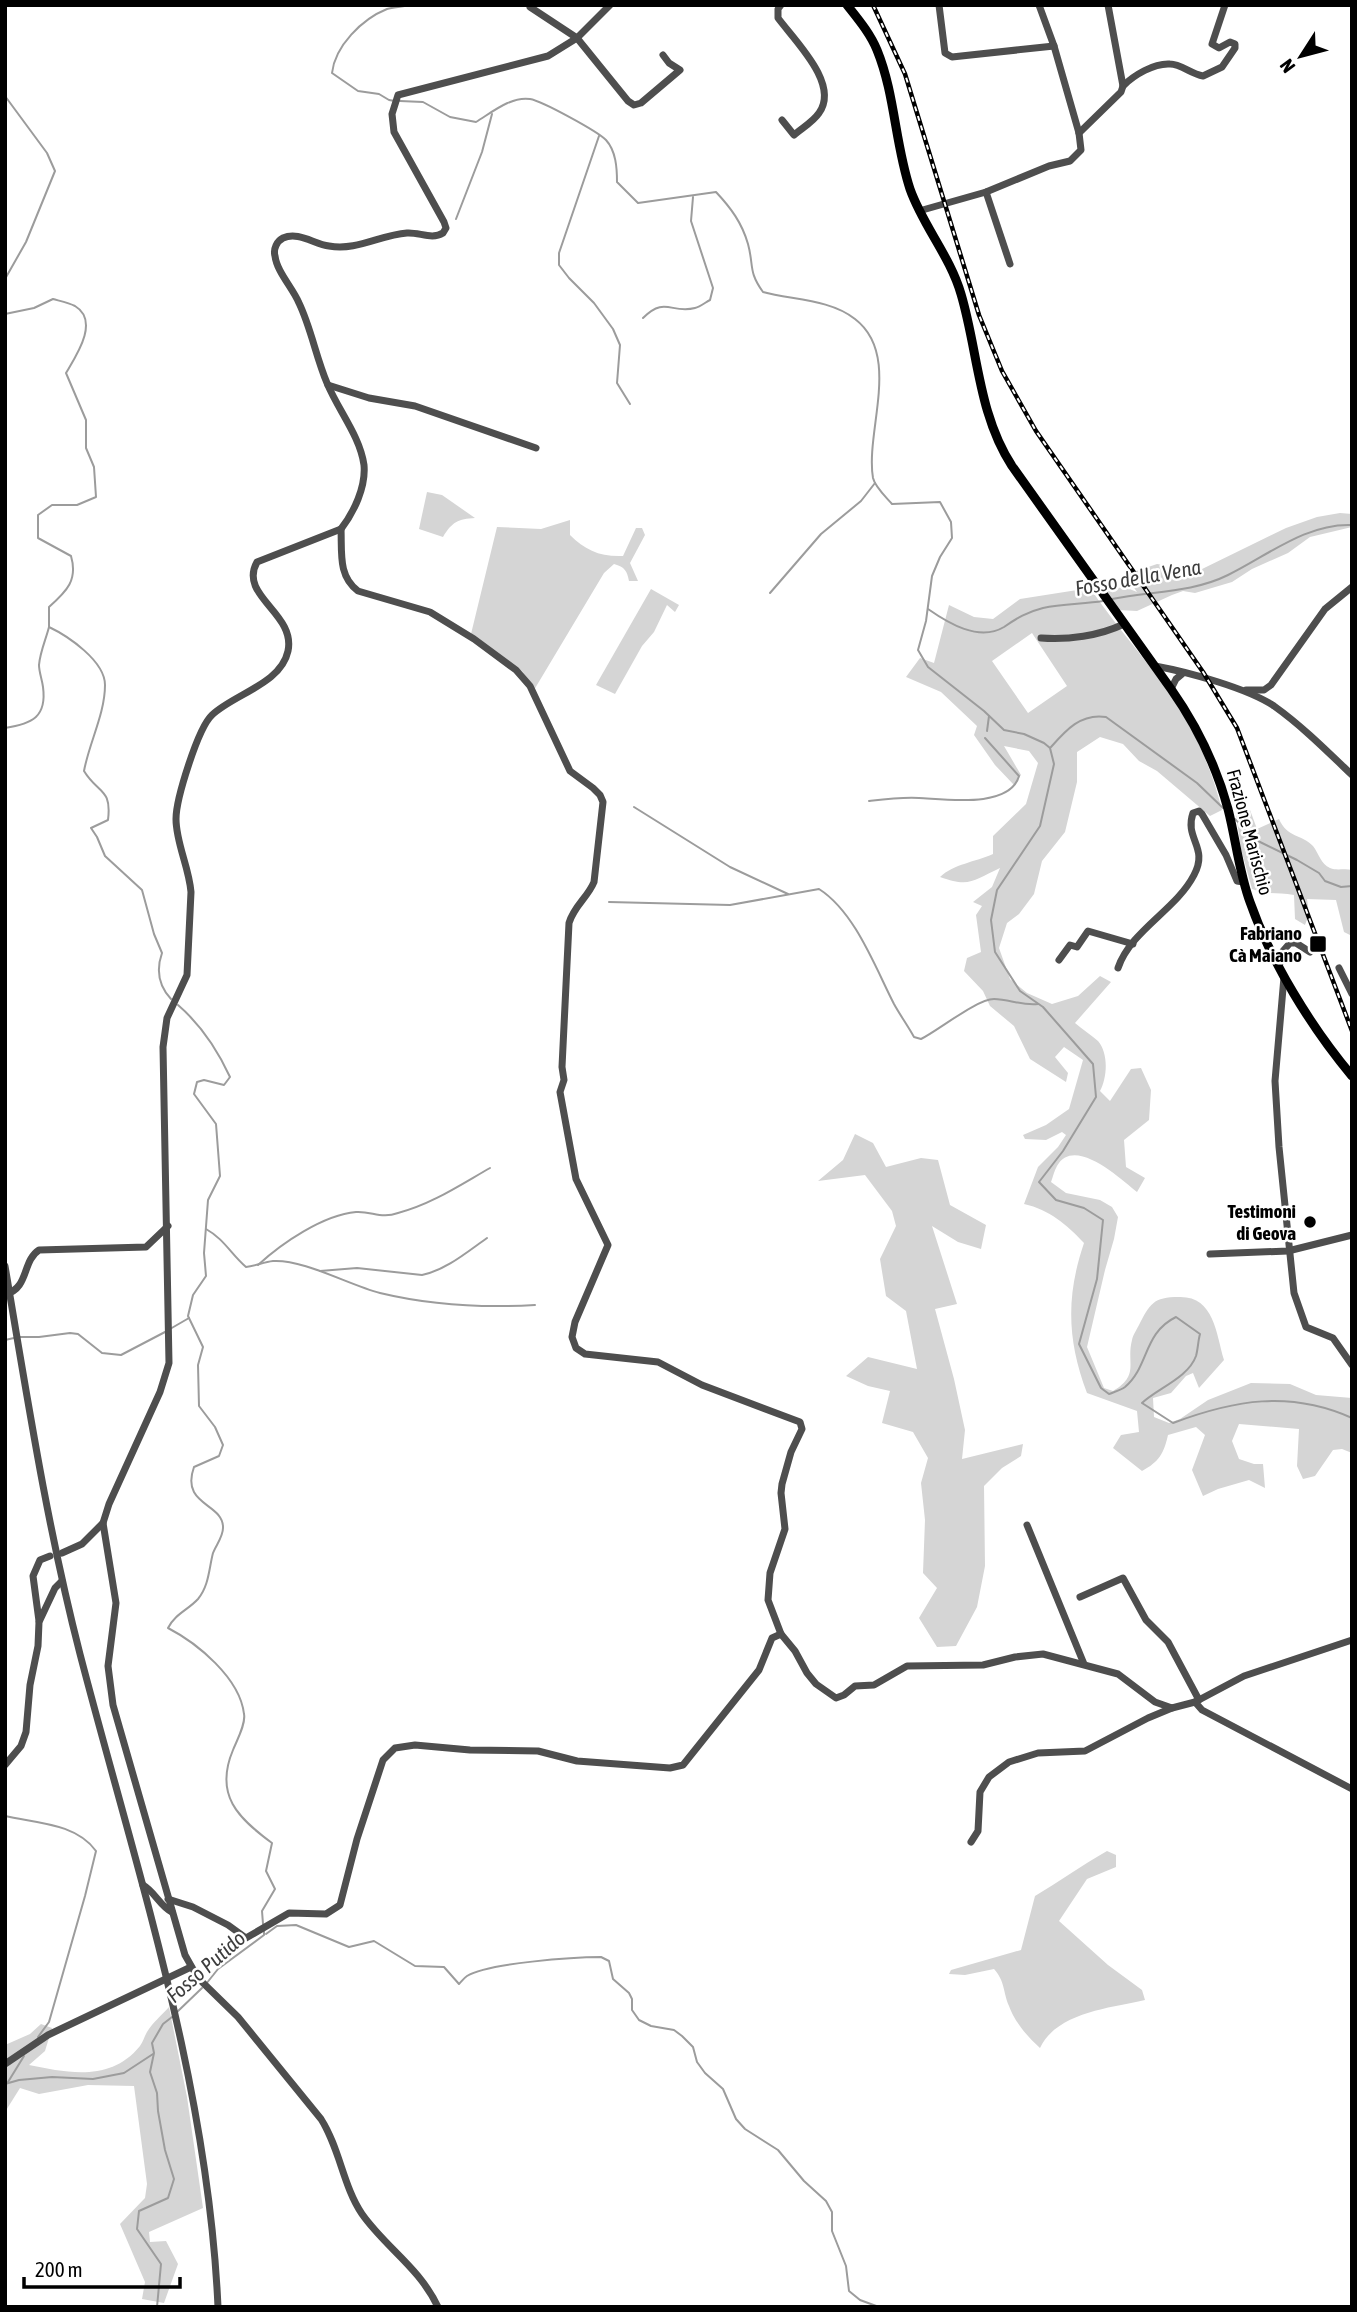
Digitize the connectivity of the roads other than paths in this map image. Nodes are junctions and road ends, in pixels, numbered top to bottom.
1 (531, 5) edge
2 (610, 5) edge
3 (781, 5) edge
4 (848, 5) edge
5 (939, 5) edge
6 (1039, 5) edge
7 (1108, 5) edge
8 (1225, 5) edge
9 (577, 37) junction
10 (1054, 46) junction
11 (663, 55) dead end
12 (1123, 86) junction
13 (782, 120) dead end
14 (1079, 134) junction
15 (986, 192) junction
16 (919, 211) junction
17 (1010, 264) dead end
18 (328, 385) junction
19 (536, 448) dead end
20 (341, 529) junction
21 (1352, 587) edge
22 (1124, 624) junction
23 (1041, 638) dead end
24 (1155, 666) junction
25 (1184, 674) junction
26 (1162, 676) junction
27 (1171, 689) junction
28 (1239, 690) junction
29 (1352, 775) edge
30 (1243, 882) junction
31 (1133, 944) junction
32 (1310, 952) dead end
33 (1059, 960) dead end
34 (1118, 968) dead end
35 (1339, 968) dead end
36 (1281, 972) junction
37 (1352, 995) edge
38 (1352, 1076) edge
39 (168, 1226) junction
40 (1352, 1235) edge
41 (1288, 1251) junction
42 (1210, 1254) dead end
43 (6, 1267) edge
44 (5, 1294) edge
45 (1352, 1365) edge
46 (103, 1522) junction
47 (1027, 1525) dead end
48 (62, 1553) dead end
49 (50, 1556) dead end
50 (62, 1581) junction
51 (1080, 1597) dead end
52 (39, 1622) junction
53 (781, 1634) junction
54 (1352, 1640) edge
55 (1084, 1664) junction
56 (1197, 1701) junction
57 (1172, 1708) junction
58 (5, 1765) edge
59 (1352, 1789) edge
60 (971, 1842) dead end
61 (143, 1885) junction
62 (168, 1899) junction
63 (172, 1912) junction
64 (191, 1967) junction
65 (5, 2064) edge
66 (218, 2307) edge
67 (438, 2307) edge

1 - 9 street
2 - 9 street
3 - 13 street
4 - 16 main road, Frazione Marischio
5 - 10 street
6 - 10 street
7 - 12 street
8 - 12 street
9 - 11 street
9 - 18 street
10 - 14 street
12 - 14 street
14 - 15 street
15 - 16 street
15 - 17 street
16 - 22 main road, Frazione Marischio
18 - 19 street
18 - 20 street
20 - 39 street
20 - 53 street
21 - 28 street
22 - 23 street
22 - 24 main road, Frazione Marischio
24 - 25 street
24 - 26 main road, Frazione Marischio
25 - 26 street
25 - 27 street
25 - 28 street
26 - 27 main road, Frazione Marischio
27 - 30 main road, Frazione Marischio
28 - 29 street
30 - 31 street
30 - 36 main road, Frazione Marischio
31 - 33 street
31 - 34 street
32 - 36 street
35 - 37 street
36 - 38 main road, Frazione Marischio
36 - 41 street
39 - 44 street
39 - 46 street
40 - 41 street
41 - 42 street
41 - 45 street
43 - 50 street
46 - 48 street
46 - 62 street
47 - 55 street
49 - 52 street
50 - 52 street
50 - 61 street
51 - 56 street
52 - 58 street
53 - 55 street
53 - 62 street
54 - 56 street
55 - 57 street
56 - 57 street
56 - 59 street
57 - 60 street
61 - 63 street
61 - 66 street
62 - 63 street
63 - 64 street
64 - 65 street
64 - 67 street

